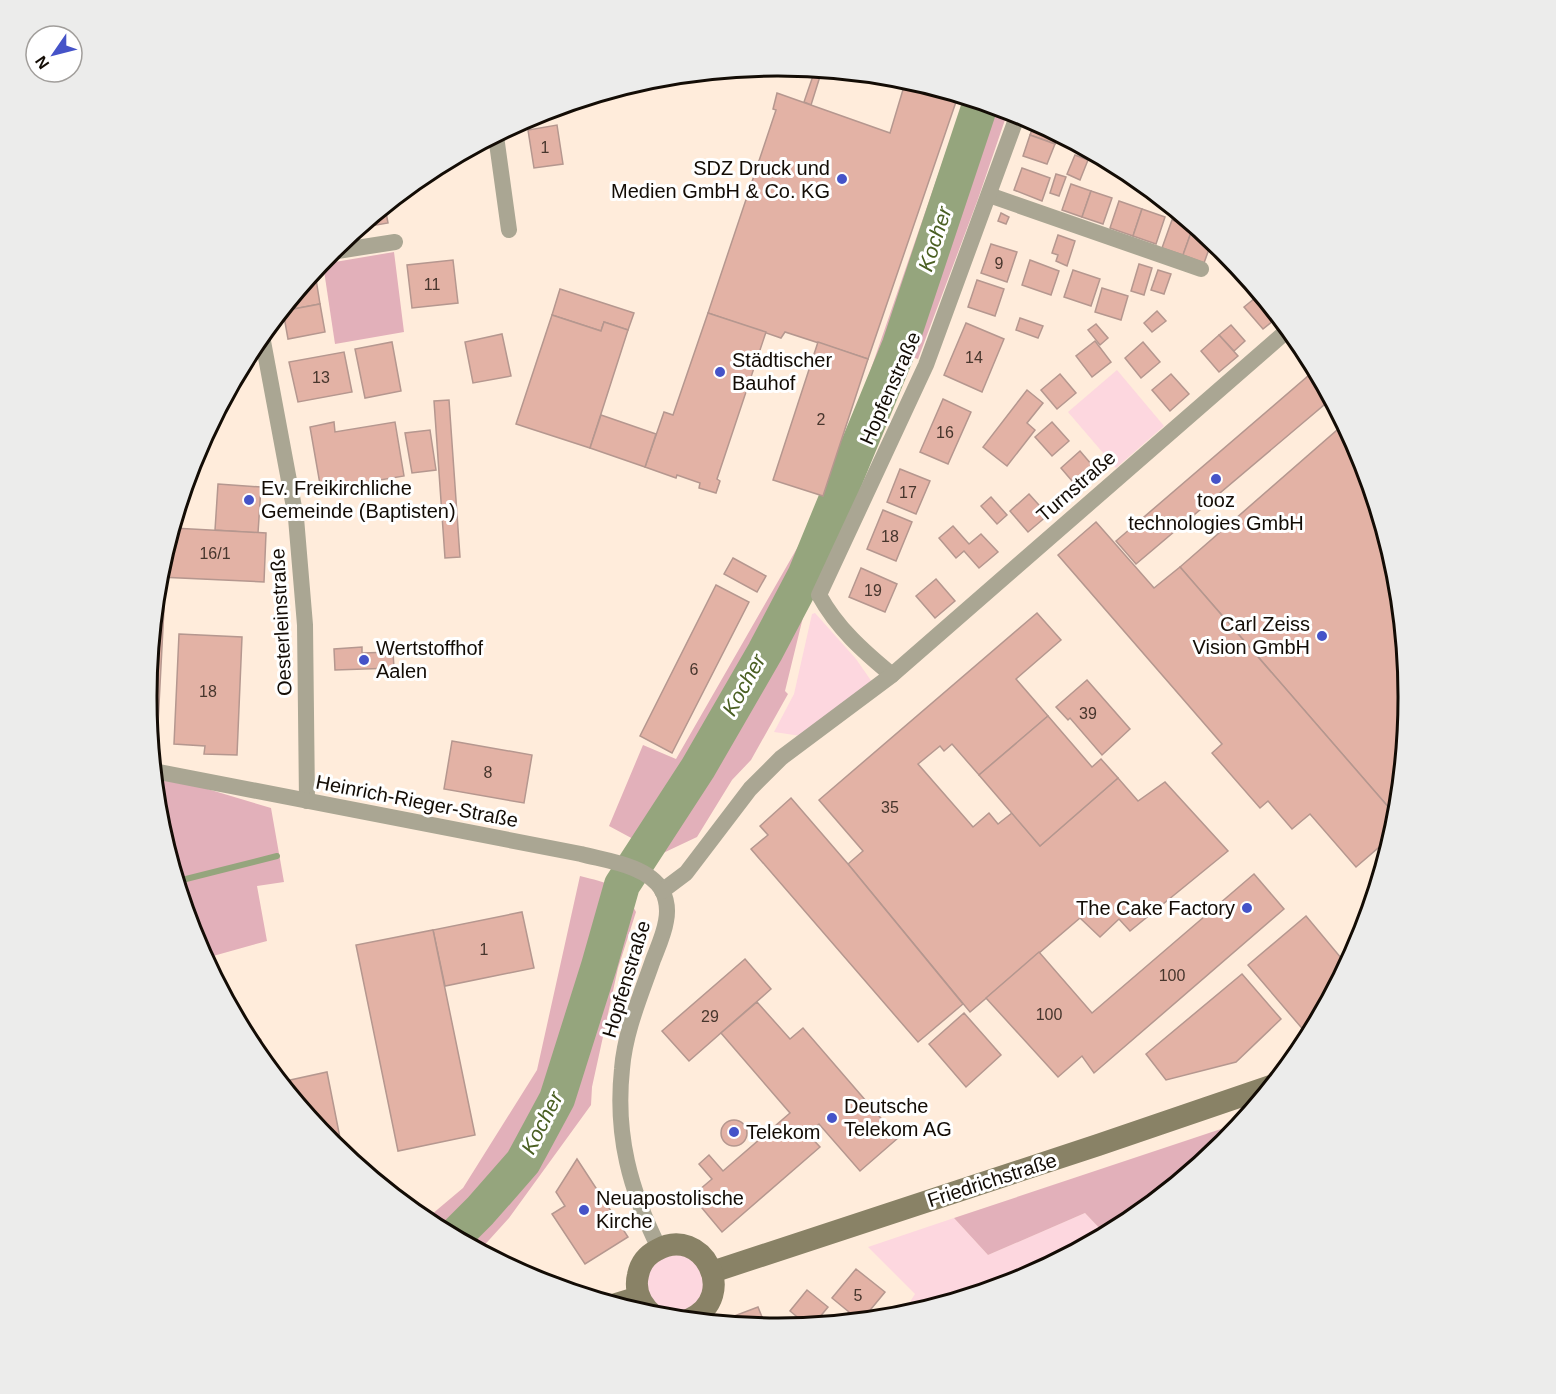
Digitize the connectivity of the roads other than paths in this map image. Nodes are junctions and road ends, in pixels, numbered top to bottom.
1 (1014, 124) edge
2 (497, 144) edge
3 (989, 195) junction
4 (510, 230) dead end
5 (395, 242) dead end
6 (348, 249) edge
7 (1201, 269) dead end
8 (1282, 335) edge
9 (264, 349) edge
10 (892, 675) junction
11 (162, 773) edge
12 (307, 801) junction
13 (662, 891) junction
14 (1257, 1091) edge
15 (659, 1248) junction
16 (712, 1272) junction
17 (639, 1297) junction
18 (631, 1299) edge
19 (642, 1302) edge
20 (701, 1312) edge

1 - 3 street, Hopfenstraße
2 - 4 street
3 - 7 street
3 - 10 street, Hopfenstraße
5 - 6 street
8 - 10 street, Turnstraße
9 - 12 street, Oesterleinstraße
10 - 13 street
11 - 12 street, Heinrich-Rieger-Straße
12 - 13 street, Heinrich-Rieger-Straße
13 - 15 street, Hopfenstraße
14 - 16 main road, Friedrichstraße
15 - 16 main road
15 - 17 main road
16 - 20 main road
17 - 18 main road
17 - 19 main road

